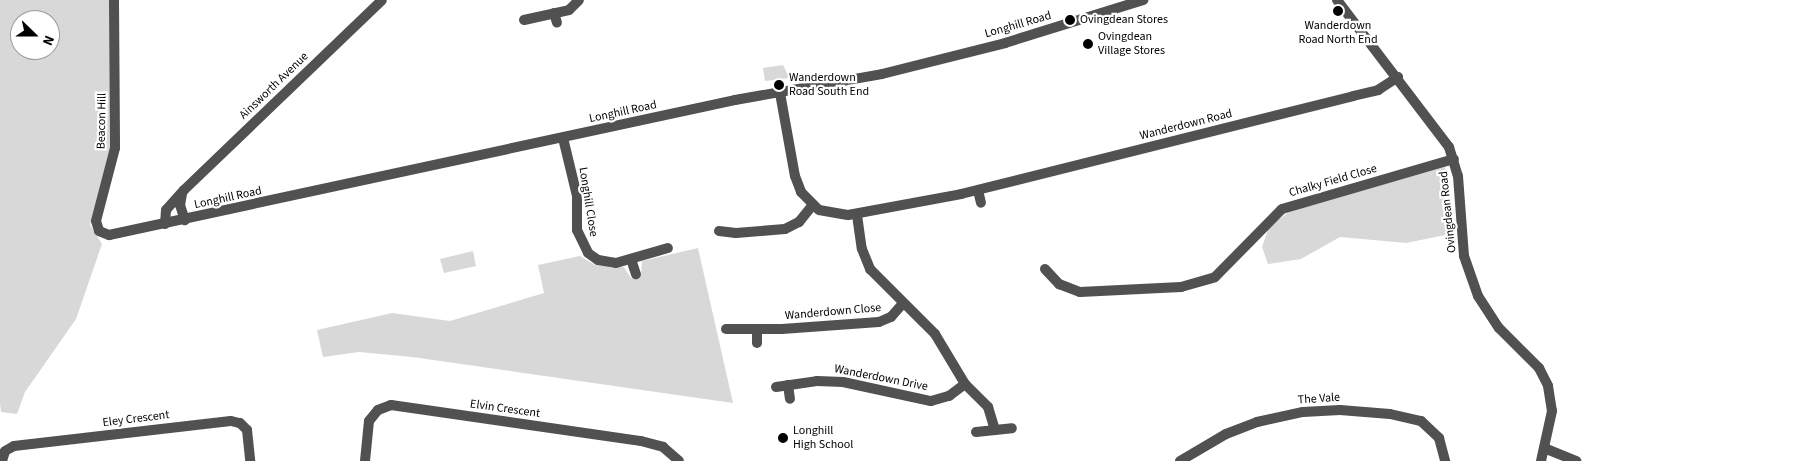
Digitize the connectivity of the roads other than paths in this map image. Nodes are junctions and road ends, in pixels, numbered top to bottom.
1 (114, 0) edge
2 (382, 0) edge
3 (578, 0) edge
4 (1144, 0) edge
5 (1337, 0) edge
6 (524, 20) dead end
7 (1398, 77) junction
8 (780, 93) junction
9 (563, 138) junction
10 (1454, 159) junction
11 (184, 190) junction
12 (978, 190) junction
13 (981, 203) dead end
14 (813, 205) junction
15 (857, 215) junction
16 (185, 220) junction
17 (165, 224) junction
18 (718, 231) dead end
19 (106, 234) joint
20 (668, 248) dead end
21 (631, 259) junction
22 (1045, 269) dead end
23 (636, 274) dead end
24 (903, 303) junction
25 (726, 328) dead end
26 (757, 329) junction
27 (757, 343) dead end
28 (965, 384) junction
29 (788, 385) junction
30 (776, 387) dead end
31 (790, 399) dead end
32 (1012, 428) dead end
33 (995, 430) junction
34 (976, 432) dead end
35 (1544, 448) junction
36 (2, 461) edge
37 (250, 461) edge
38 (365, 461) edge
39 (678, 461) edge
40 (1180, 461) edge
41 (1444, 461) edge
42 (1541, 461) edge
43 (1577, 461) edge

1 - 19 street, Beacon Hill
2 - 11 street, Ainsworth Avenue
3 - 6 street
4 - 8 street, Longhill Road
5 - 7 street, Ovingdean Road
7 - 10 street, Ovingdean Road
7 - 12 street, Wanderdown Road
8 - 9 street, Longhill Road
8 - 14 street
9 - 16 street, Longhill Road
9 - 21 street, Longhill Close
10 - 22 street, Chalky Field Close
10 - 35 street, Ovingdean Road
11 - 16 street
11 - 17 street, Ainsworth Avenue
12 - 13 street
12 - 15 street, Wanderdown Road
14 - 15 street, Wanderdown Road
14 - 18 street
15 - 24 street
16 - 17 street, Longhill Road
17 - 19 street, Longhill Road
20 - 21 street, Longhill Close
21 - 23 street
24 - 26 street, Wanderdown Close
24 - 28 street
25 - 26 street, Wanderdown Close
26 - 27 street
28 - 29 street, Wanderdown Drive
28 - 33 street
29 - 30 street, Wanderdown Drive
29 - 31 street
32 - 33 street
33 - 34 street
35 - 42 street, Ovingdean Road
35 - 43 street
36 - 37 street, Eley Crescent
38 - 39 street, Elvin Crescent
40 - 41 street, The Vale

